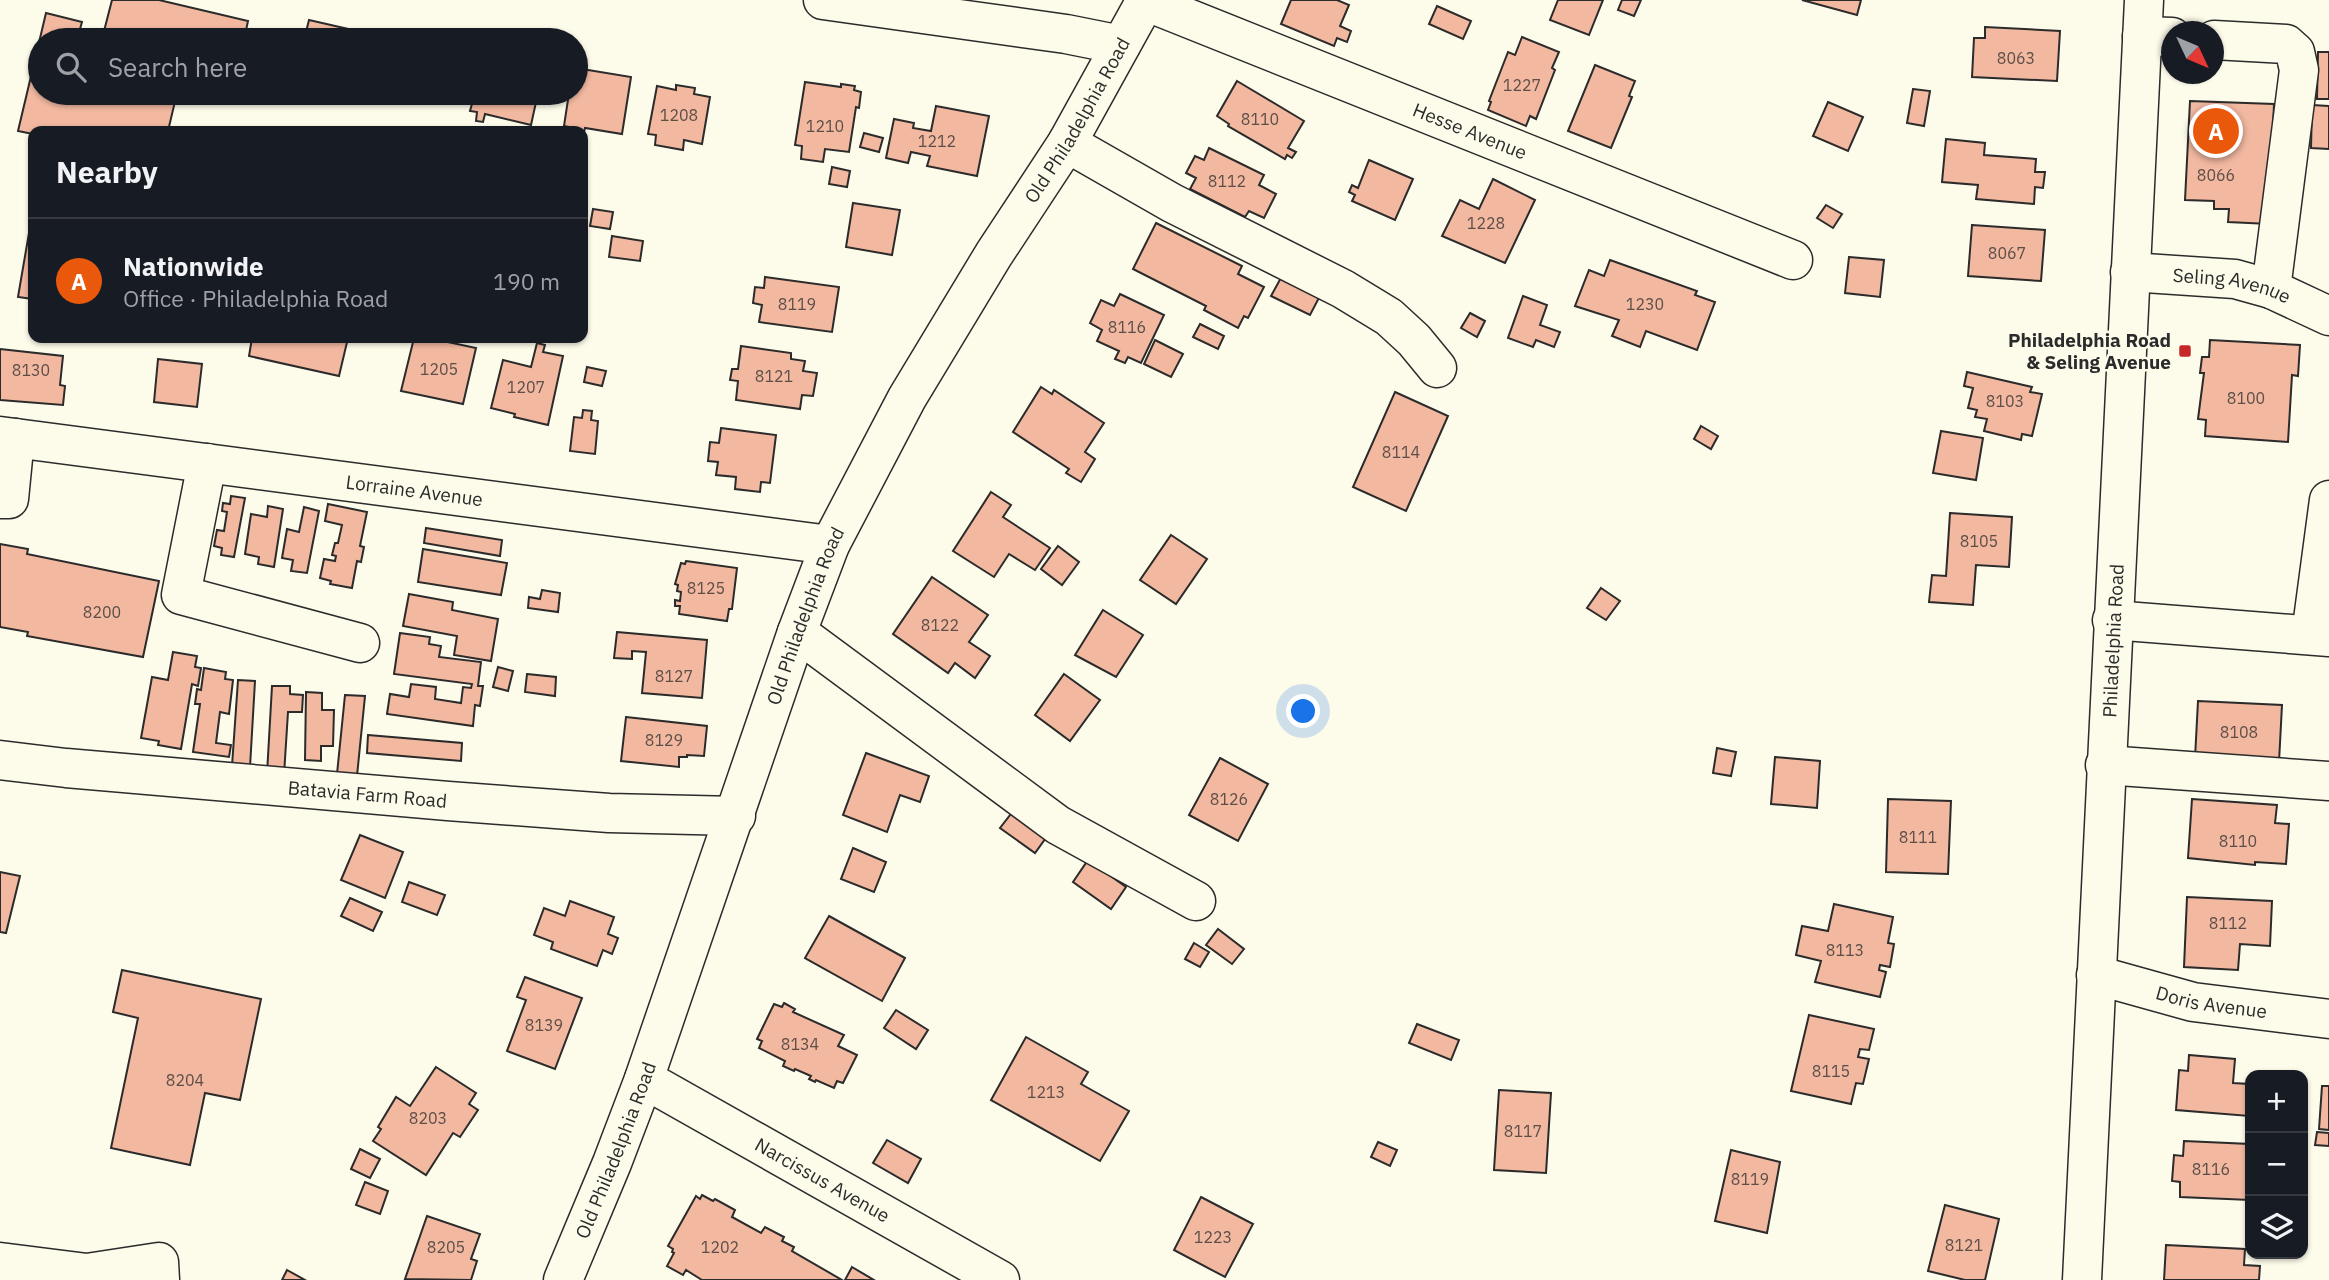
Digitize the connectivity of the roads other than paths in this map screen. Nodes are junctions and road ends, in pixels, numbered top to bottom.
1 (823, 0) edge
2 (1146, 1) edge
3 (2152, 24) edge
4 (2224, 41) edge
5 (1121, 45) junction
6 (1066, 143) junction
7 (1793, 260) dead end
8 (2130, 272) junction
9 (2271, 289) junction
10 (2329, 316) edge
11 (1437, 368) dead end
12 (8, 437) edge
13 (207, 463) junction
14 (0, 499) edge
15 (2329, 500) edge
16 (830, 545) junction
17 (2112, 620) junction
18 (797, 632) junction
19 (2320, 636) edge
20 (360, 643) dead end
21 (0, 760) edge
22 (2105, 765) junction
23 (2329, 780) edge
24 (736, 816) junction
25 (1196, 901) dead end
26 (2096, 975) junction
27 (2329, 1018) edge
28 (644, 1079) junction
29 (0, 1262) edge
30 (160, 1280) edge
31 (563, 1280) edge
32 (1000, 1280) edge
33 (2082, 1280) edge

1 - 5 street
2 - 5 street, Old Philadelphia Road
2 - 7 street, Hesse Avenue
3 - 8 street, Philadelphia Road
4 - 9 street
5 - 6 street, Old Philadelphia Road
6 - 11 street
6 - 16 street, Old Philadelphia Road
8 - 9 street, Seling Avenue
8 - 17 street, Philadelphia Road
9 - 10 street, Seling Avenue
12 - 13 street, Lorraine Avenue
12 - 14 street
13 - 16 street, Lorraine Avenue
13 - 20 street
15 - 19 street
16 - 18 street, Old Philadelphia Road
17 - 19 street
17 - 22 street, Philadelphia Road
18 - 24 street, Old Philadelphia Road
18 - 25 street
21 - 24 street, Batavia Farm Road
22 - 23 street
22 - 26 street, Philadelphia Road
24 - 28 street, Old Philadelphia Road
26 - 27 street, Doris Avenue
26 - 33 street, Philadelphia Road
28 - 31 street, Old Philadelphia Road
28 - 32 street, Narcissus Avenue
29 - 30 street

